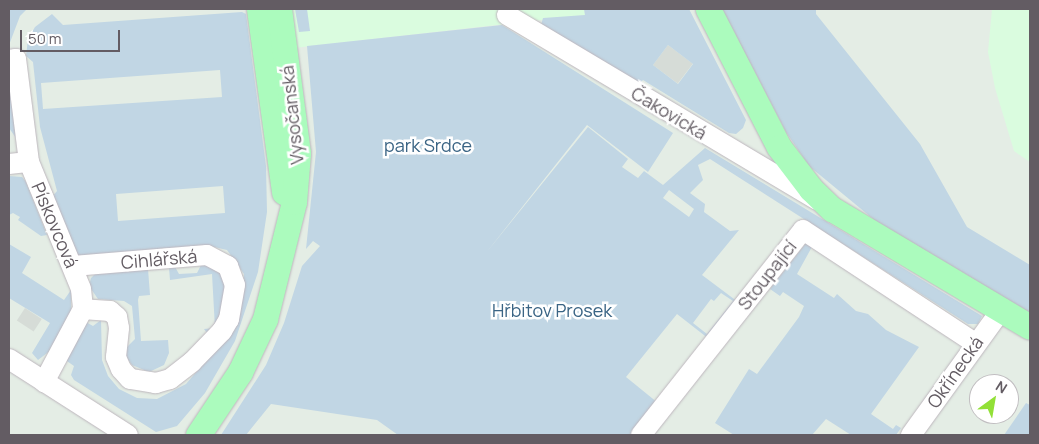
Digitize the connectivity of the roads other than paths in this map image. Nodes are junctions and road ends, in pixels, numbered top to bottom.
1 (259, 9) edge
2 (279, 9) edge
3 (708, 9) edge
4 (507, 15) dead end
5 (13, 59) edge
6 (29, 162) junction
7 (9, 164) edge
8 (832, 209) junction
9 (284, 250) junction
10 (73, 266) junction
11 (83, 309) junction
12 (1001, 310) junction
13 (1030, 328) edge
14 (976, 343) junction
15 (9, 359) edge
16 (44, 382) junction
17 (646, 434) edge
18 (128, 435) edge
19 (198, 435) edge
20 (911, 435) edge

1 - 9 main road, Vysočanská
2 - 9 main road, Vysočanská
3 - 8 main road, Čakovická
4 - 8 street, Čakovická
5 - 6 street, Pískovcová
6 - 7 street
6 - 10 street, Pískovcová
8 - 12 main road, Čakovická
9 - 19 main road, Vysočanská
10 - 11 street, Pískovcová
10 - 11 street, Cihlářská
11 - 16 street
12 - 13 main road, Čakovická
12 - 14 street, Okřínecká
14 - 17 street, Stoupající
14 - 20 street, Okřínecká
15 - 16 street
16 - 18 street

